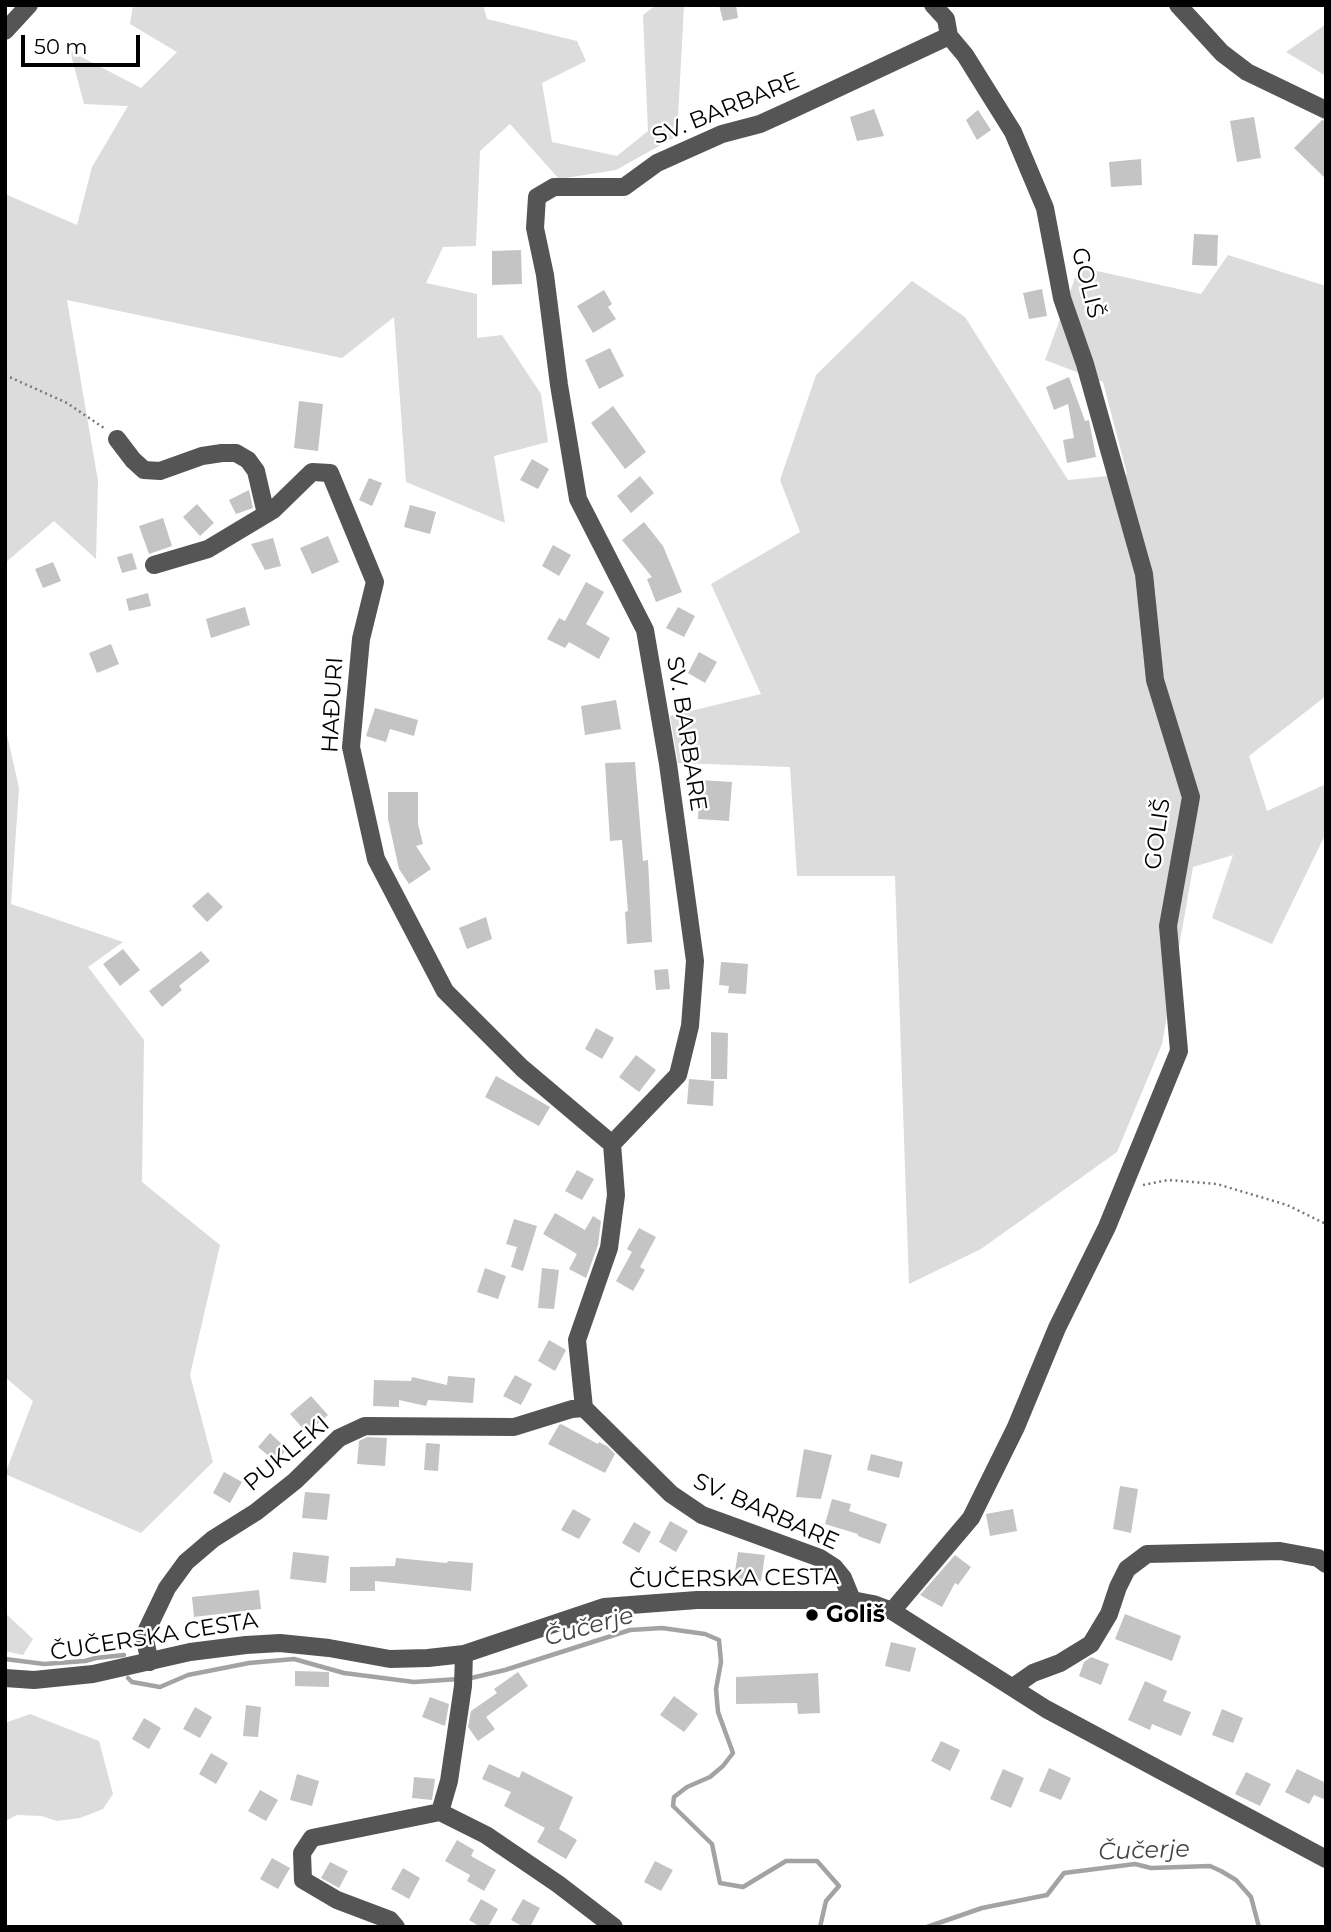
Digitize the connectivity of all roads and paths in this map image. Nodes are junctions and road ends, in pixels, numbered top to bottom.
1 (29, 5) edge
2 (933, 5) edge
3 (1178, 5) edge
4 (5, 31) edge
5 (949, 36) junction
6 (1326, 110) edge
7 (5, 375) edge
8 (117, 439) joint
9 (266, 514) junction
10 (154, 565) dead end
11 (612, 1144) junction
12 (1142, 1186) dead end
13 (1326, 1224) edge
14 (584, 1408) junction
15 (1326, 1564) edge
16 (852, 1600) junction
17 (892, 1611) junction
18 (150, 1662) junction
19 (463, 1669) junction
20 (5, 1678) edge
21 (1013, 1688) junction
22 (440, 1812) junction
23 (1326, 1859) edge
24 (396, 1927) edge
25 (614, 1927) edge

1 - 4 street
2 - 5 street
3 - 6 street
5 - 11 street, SV. BARBARE
5 - 17 street, GOLIŠ
7 - 8 path
8 - 9 street
9 - 10 street, HAĐURI
9 - 11 street, HAĐURI
11 - 14 street
12 - 13 path
14 - 16 street, SV. BARBARE
14 - 18 street, PUKLEKI
15 - 21 street
16 - 17 street, ČUČERSKA CESTA
16 - 19 street, ČUČERSKA CESTA
17 - 21 street, ČUČERSKA CESTA
18 - 19 street, ČUČERSKA CESTA
18 - 20 street, ČUČERSKA CESTA
19 - 22 street
21 - 23 street, ČUČERSKA CESTA
22 - 24 street
22 - 25 street

